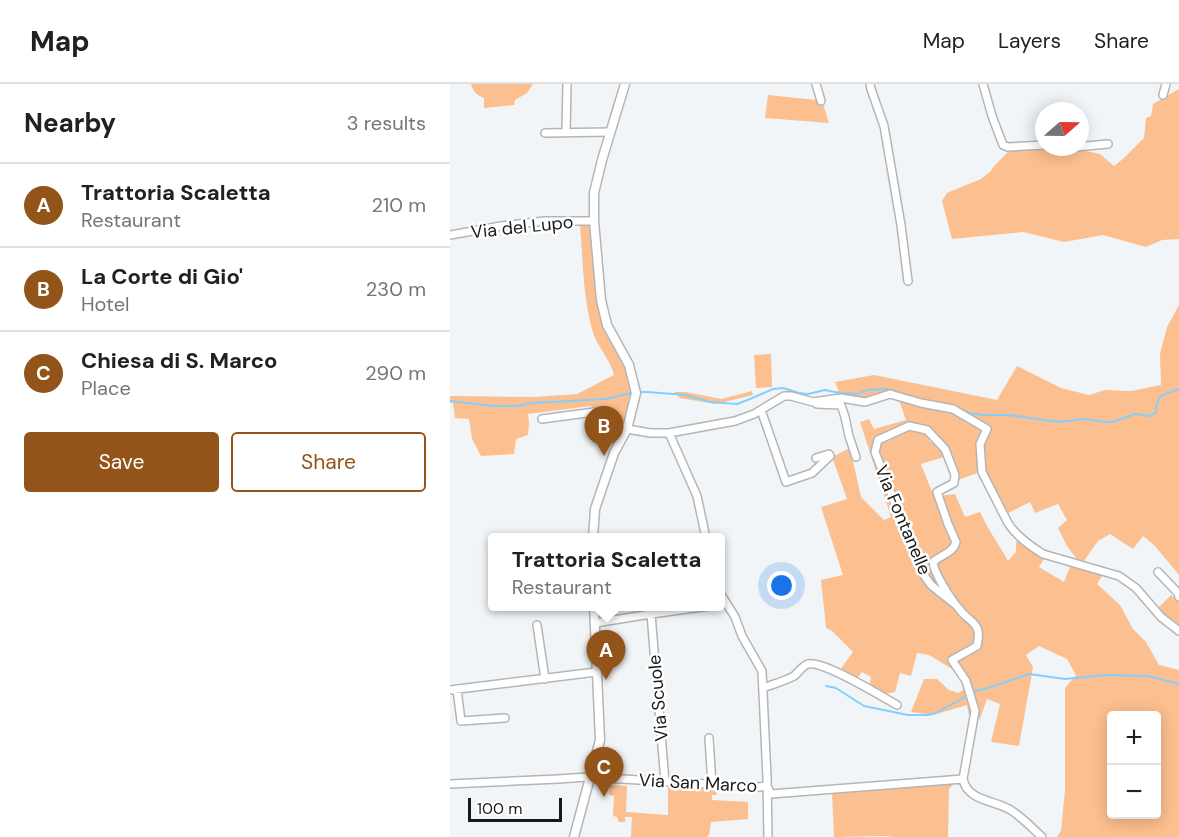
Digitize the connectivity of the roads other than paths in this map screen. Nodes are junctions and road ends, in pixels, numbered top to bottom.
1 (567, 84) edge
2 (625, 84) edge
3 (816, 84) edge
4 (870, 84) edge
5 (982, 84) edge
6 (1166, 84) edge
7 (1163, 95) dead end
8 (821, 101) dead end
9 (566, 132) junction
10 (610, 132) junction
11 (545, 133) dead end
12 (1108, 144) dead end
13 (1035, 146) edge
14 (1089, 146) edge
15 (594, 220) junction
16 (450, 235) edge
17 (908, 281) dead end
18 (813, 402) junction
19 (761, 410) junction
20 (542, 419) dead end
21 (627, 429) junction
22 (669, 433) junction
23 (816, 458) dead end
24 (856, 458) dead end
25 (593, 533) edge
26 (705, 533) edge
27 (1158, 572) dead end
28 (1179, 597) edge
29 (956, 605) junction
30 (725, 606) edge
31 (594, 611) edge
32 (673, 611) edge
33 (651, 614) junction
34 (595, 623) junction
35 (537, 625) dead end
36 (1179, 631) edge
37 (596, 672) junction
38 (546, 679) junction
39 (763, 688) junction
40 (454, 689) edge
41 (897, 705) dead end
42 (505, 718) dead end
43 (709, 738) dead end
44 (591, 777) junction
45 (963, 779) junction
46 (665, 782) junction
47 (450, 784) edge
48 (712, 784) junction
49 (766, 786) junction
50 (574, 837) edge
51 (768, 837) edge
52 (1042, 837) edge

1 - 9 street
2 - 10 street
3 - 8 street
4 - 17 street
5 - 13 street
6 - 7 street
9 - 10 street
9 - 11 street
10 - 15 street
12 - 14 street
15 - 16 street, Via del Lupo
15 - 21 street
18 - 19 street
18 - 24 street
18 - 36 street
19 - 22 street
19 - 23 street
20 - 21 street
21 - 22 street
21 - 25 street
22 - 26 street
27 - 28 street
29 - 29 street, Via Fontanelle
29 - 45 street, Via Fontanelle
30 - 39 street
31 - 34 street
32 - 33 street
33 - 34 street
33 - 46 street, Via Scuole
34 - 37 street
35 - 38 street
37 - 38 street
37 - 44 street
38 - 40 street
39 - 41 street
39 - 49 street
40 - 42 street
43 - 48 street
44 - 46 street, Via San Marco
44 - 47 street, Via San Marco
44 - 50 street
45 - 49 street
45 - 52 street
46 - 48 street, Via San Marco
48 - 49 street, Via San Marco
49 - 51 street

